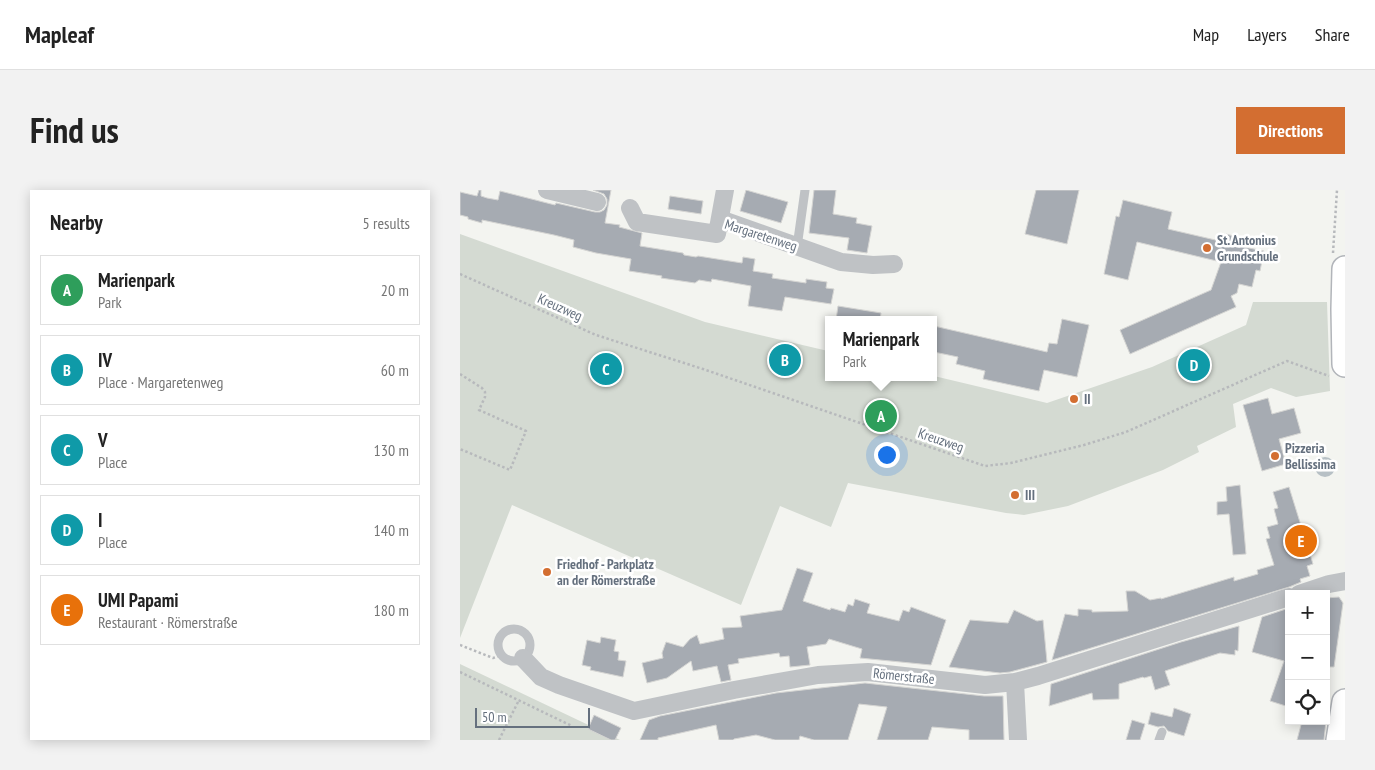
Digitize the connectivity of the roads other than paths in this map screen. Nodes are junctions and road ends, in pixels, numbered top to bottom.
1 (547, 190) edge
2 (725, 190) edge
3 (805, 190) edge
4 (597, 202) dead end
5 (633, 215) dead end
6 (720, 219) junction
7 (797, 247) junction
8 (894, 264) dead end
9 (1345, 269) edge
10 (1339, 371) edge
11 (1345, 581) edge
12 (1311, 590) edge
13 (1285, 598) edge
14 (523, 658) junction
15 (1015, 682) junction
16 (1018, 740) edge

1 - 4 street
2 - 6 street
3 - 7 lane
5 - 6 street, Margaretenweg
6 - 7 street, Margaretenweg
7 - 8 street, Margaretenweg
9 - 10 street
11 - 12 street
13 - 15 street, Römerstraße
14 - 14 lane
14 - 15 street, Römerstraße
15 - 16 street

